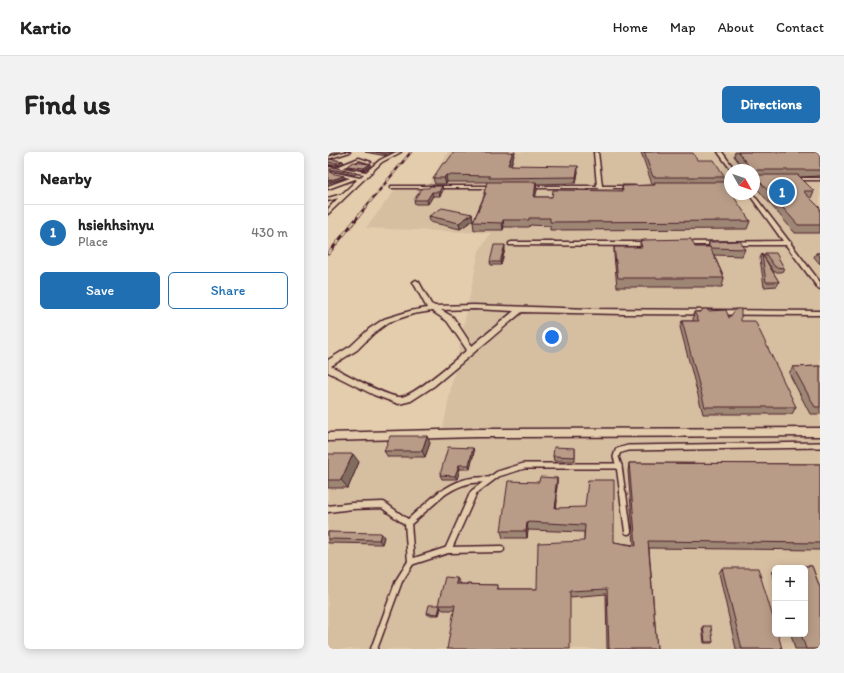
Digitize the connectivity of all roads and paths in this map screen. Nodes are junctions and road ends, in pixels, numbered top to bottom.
1 (348, 152) edge
2 (596, 152) edge
3 (720, 152) edge
4 (387, 153) edge
5 (396, 153) edge
6 (328, 154) edge
7 (335, 156) junction
8 (328, 158) edge
9 (729, 164) edge
10 (363, 165) edge
11 (328, 167) edge
12 (339, 168) junction
13 (358, 168) edge
14 (352, 170) junction
15 (328, 171) edge
16 (367, 172) junction
17 (354, 178) junction
18 (783, 179) edge
19 (820, 179) edge
20 (360, 180) junction
21 (393, 187) dead end
22 (505, 187) edge
23 (520, 187) edge
24 (600, 187) junction
25 (638, 187) edge
26 (328, 189) edge
27 (344, 195) junction
28 (338, 197) junction
29 (328, 200) edge
30 (755, 200) edge
31 (328, 212) edge
32 (511, 244) dead end
33 (659, 244) edge
34 (674, 244) edge
35 (788, 244) junction
36 (416, 282) dead end
37 (820, 287) edge
38 (434, 308) junction
39 (519, 310) junction
40 (820, 313) edge
41 (471, 350) junction
42 (328, 364) edge
43 (328, 368) edge
44 (820, 432) edge
45 (328, 437) edge
46 (820, 445) edge
47 (619, 466) junction
48 (489, 480) junction
49 (328, 509) edge
50 (408, 522) junction
51 (628, 531) dead end
52 (501, 549) dead end
53 (448, 550) junction
54 (411, 562) junction
55 (374, 649) edge

1 - 7 street
2 - 24 street
3 - 9 street
4 - 5 street
5 - 16 street
6 - 7 street
7 - 8 street
10 - 12 street
11 - 12 street
12 - 14 street
13 - 14 street
14 - 16 street
15 - 17 street
16 - 20 street
17 - 20 street
17 - 26 street
18 - 19 street
20 - 27 street
21 - 22 street
23 - 24 street
24 - 25 street
26 - 28 street
27 - 28 street
27 - 31 street
28 - 29 street
30 - 35 street
32 - 33 street
34 - 35 street
35 - 37 street
36 - 38 street
38 - 39 street
38 - 41 street
38 - 42 street
39 - 40 street
39 - 41 street
41 - 43 street
44 - 45 street
46 - 47 lane
47 - 48 lane
47 - 51 lane
48 - 50 lane
48 - 53 lane
49 - 50 lane
50 - 54 lane
52 - 53 lane
53 - 54 lane
54 - 55 lane

